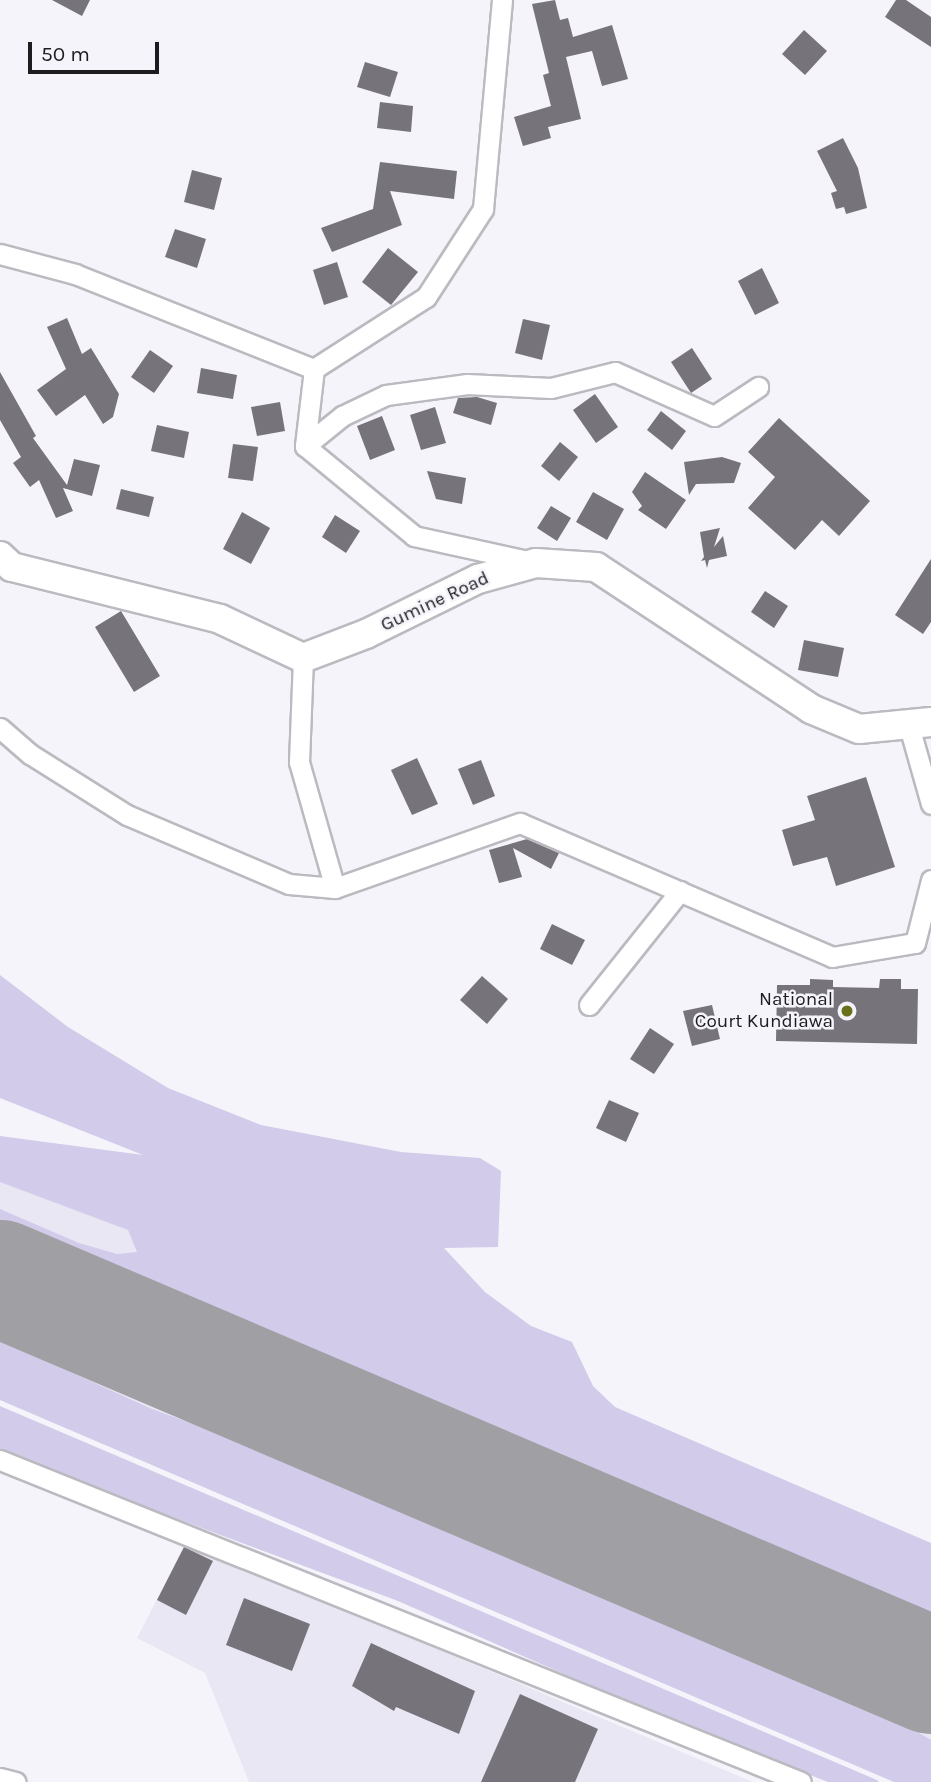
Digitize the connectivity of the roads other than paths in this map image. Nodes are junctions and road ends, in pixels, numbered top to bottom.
1 (502, 0) edge
2 (0, 254) edge
3 (314, 369) junction
4 (758, 387) dead end
5 (305, 446) junction
6 (0, 556) edge
7 (536, 563) junction
8 (303, 659) junction
9 (920, 724) edge
10 (0, 728) edge
11 (931, 804) edge
12 (931, 880) edge
13 (335, 888) junction
14 (680, 891) junction
15 (589, 1005) dead end
16 (0, 1460) edge
17 (0, 1778) edge
18 (16, 1782) edge
19 (801, 1782) edge

1 - 3 street
2 - 3 street
3 - 5 street
4 - 5 street
5 - 7 street
6 - 8 main road
7 - 8 main road, Gumine Road
7 - 9 main road, Gumine Road
8 - 13 street
9 - 11 street
10 - 13 street
12 - 14 street
13 - 14 street
14 - 15 street
16 - 19 street
17 - 18 street

